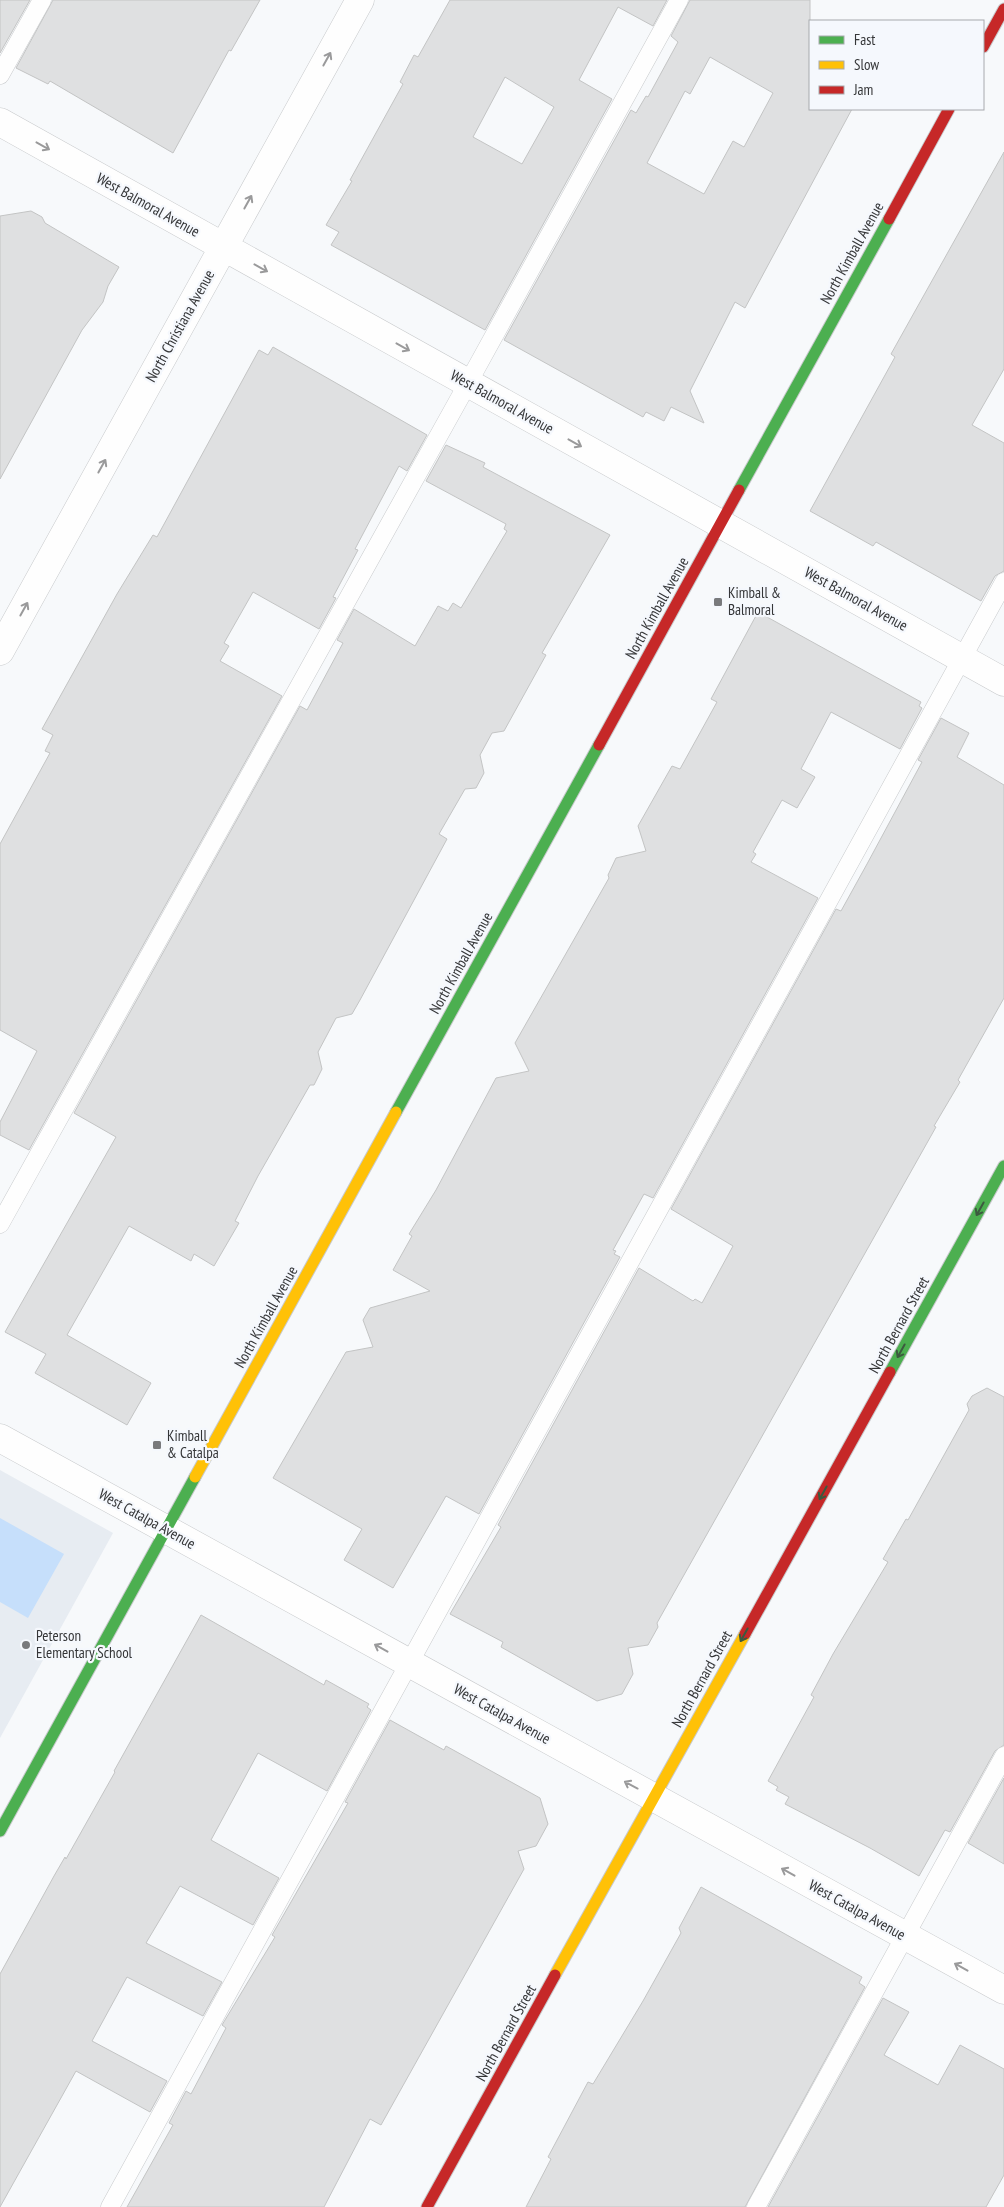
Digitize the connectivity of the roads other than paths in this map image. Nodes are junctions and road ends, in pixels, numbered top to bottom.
1 (42, 0) edge
2 (360, 0) edge
3 (679, 0) edge
4 (1004, 9) edge
5 (984, 45) edge
6 (0, 75) edge
7 (948, 110) edge
8 (0, 122) edge
9 (224, 247) junction
10 (468, 383) junction
11 (720, 524) junction
12 (1004, 582) edge
13 (0, 651) edge
14 (961, 658) junction
15 (1004, 682) edge
16 (1004, 1166) edge
17 (0, 1224) edge
18 (0, 1438) edge
19 (166, 1530) junction
20 (409, 1663) junction
21 (1004, 1756) edge
22 (654, 1798) junction
23 (0, 1831) edge
24 (905, 1936) junction
25 (1004, 1990) edge
26 (110, 2207) edge
27 (426, 2207) edge
28 (756, 2207) edge

1 - 6 lane
9 -> 2 street, North Christiana Avenue
3 - 10 lane
4 - 5 street
7 - 11 street, North Kimball Avenue
8 -> 9 street, West Balmoral Avenue
9 -> 10 street, West Balmoral Avenue
13 -> 9 street, North Christiana Avenue
10 -> 11 street, West Balmoral Avenue
10 - 17 lane
11 - 14 street, West Balmoral Avenue
11 - 19 street, North Kimball Avenue
12 - 14 lane
14 - 15 street, West Balmoral Avenue
14 - 20 lane
16 -> 22 street, North Bernard Street
18 - 19 street, West Catalpa Avenue
20 -> 19 street, West Catalpa Avenue
19 - 23 street, North Kimball Avenue
22 -> 20 street, West Catalpa Avenue
20 - 26 lane
21 - 24 lane
24 -> 22 street, West Catalpa Avenue
22 - 27 street, North Bernard Street
25 -> 24 street, West Catalpa Avenue
24 - 28 lane

